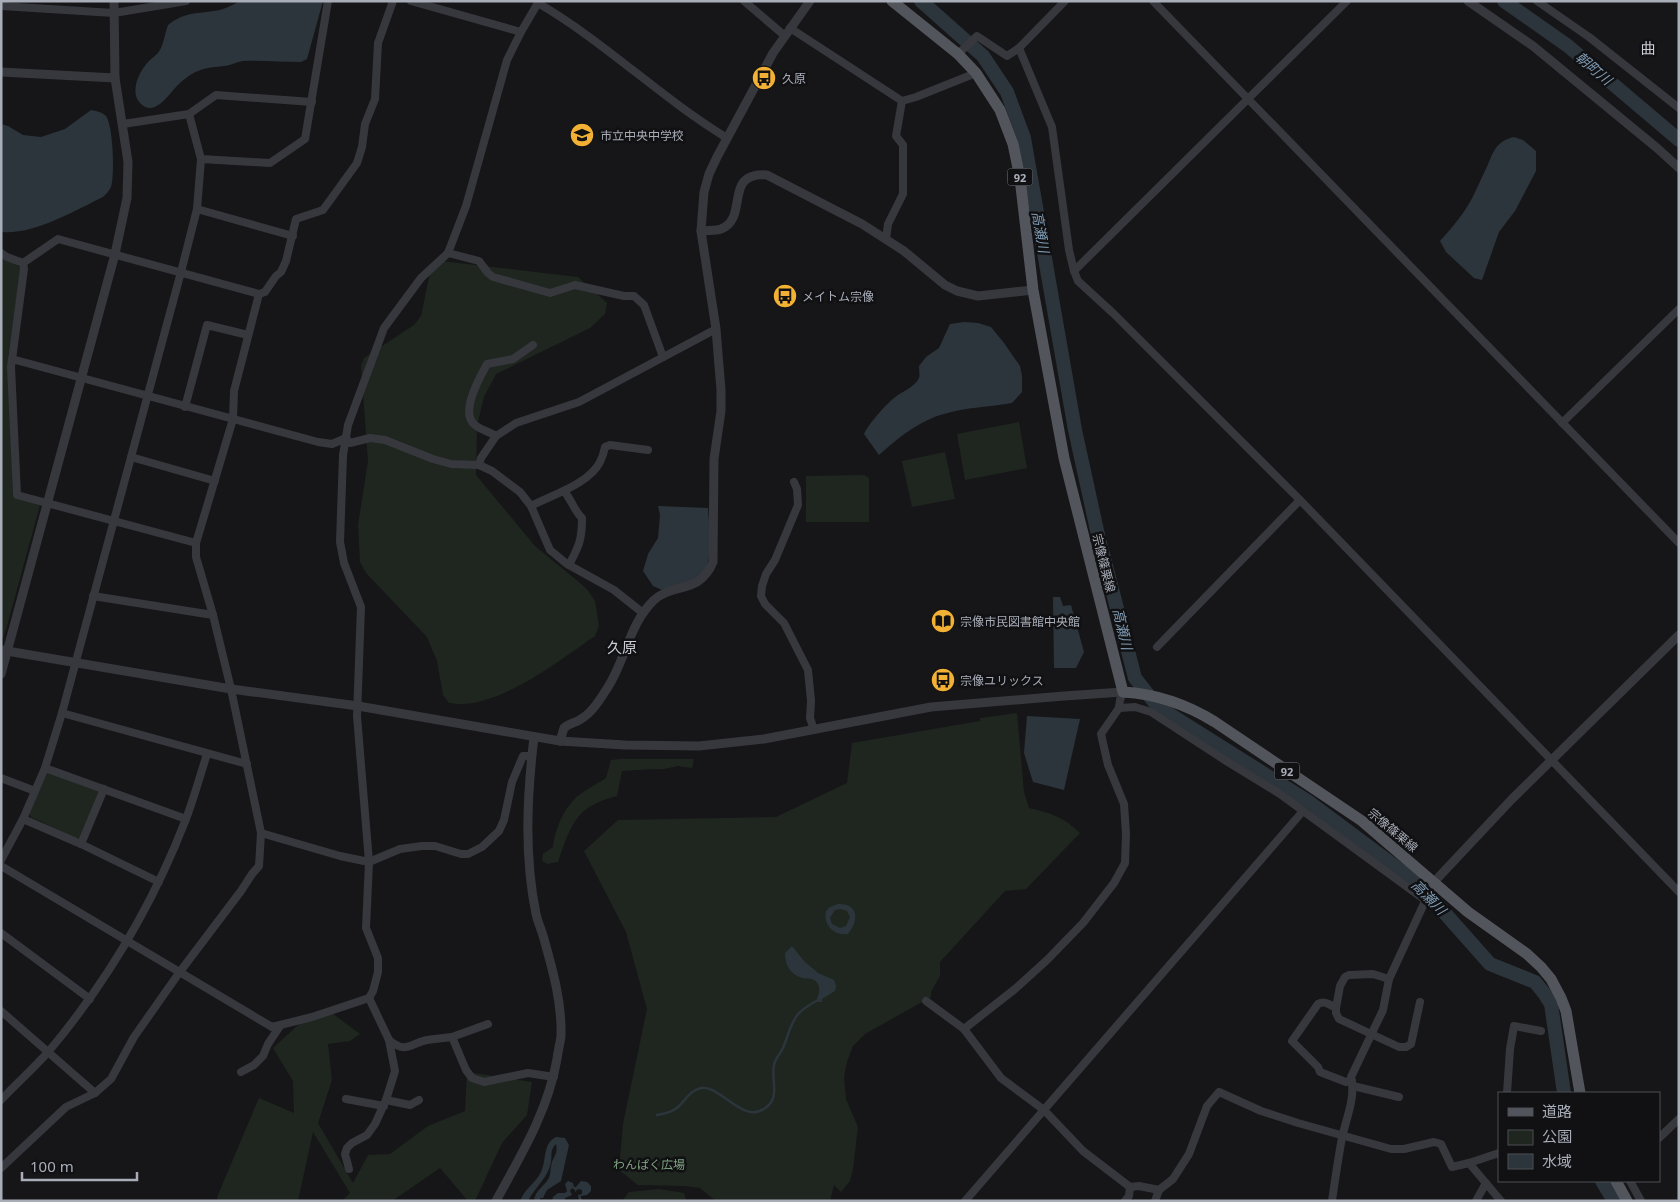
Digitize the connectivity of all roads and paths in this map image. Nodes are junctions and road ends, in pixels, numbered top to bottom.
1 (114, 1) edge
2 (328, 1) edge
3 (393, 1) edge
4 (412, 1) edge
5 (744, 1) edge
6 (810, 1) edge
7 (892, 1) edge
8 (1065, 1) edge
9 (1153, 1) edge
10 (1346, 1) edge
11 (1468, 1) edge
12 (1537, 1) edge
13 (184, 2) edge
14 (539, 2) edge
15 (54, 5) edge
16 (1, 6) edge
17 (114, 12) junction
18 (521, 32) junction
19 (787, 32) junction
20 (1019, 48) junction
21 (961, 52) junction
22 (1, 72) edge
23 (976, 73) junction
24 (115, 78) junction
25 (1247, 98) junction
26 (902, 101) junction
27 (312, 102) junction
28 (1679, 108) edge
29 (189, 114) junction
30 (123, 124) junction
31 (727, 138) junction
32 (201, 159) junction
33 (1679, 168) edge
34 (197, 209) junction
35 (701, 231) junction
36 (293, 236) junction
37 (886, 239) junction
38 (448, 252) junction
39 (1, 253) edge
40 (115, 254) junction
41 (23, 263) junction
42 (1074, 271) junction
43 (182, 272) junction
44 (1033, 290) junction
45 (259, 294) junction
46 (1679, 309) edge
47 (716, 329) junction
48 (248, 336) junction
49 (533, 345) dead end
50 (663, 357) junction
51 (12, 359) junction
52 (81, 379) junction
53 (148, 397) junction
54 (185, 407) junction
55 (233, 419) junction
56 (1562, 423) junction
57 (496, 436) junction
58 (346, 438) junction
59 (648, 450) dead end
60 (131, 457) junction
61 (479, 466) junction
62 (215, 481) junction
63 (794, 482) dead end
64 (564, 491) junction
65 (1300, 500) junction
66 (48, 502) junction
67 (531, 506) junction
68 (113, 520) junction
69 (196, 543) junction
70 (1679, 543) edge
71 (569, 565) junction
72 (93, 596) junction
73 (643, 613) junction
74 (213, 615) junction
75 (1679, 635) edge
76 (1157, 647) dead end
77 (4, 651) edge
78 (75, 663) junction
79 (1, 674) edge
80 (231, 688) junction
81 (1123, 692) junction
82 (358, 706) junction
83 (1119, 708) junction
84 (62, 713) junction
85 (814, 730) junction
86 (534, 737) junction
87 (560, 741) junction
88 (207, 754) junction
89 (532, 756) junction
90 (1551, 761) junction
91 (247, 764) junction
92 (45, 768) junction
93 (1, 778) edge
94 (104, 790) junction
95 (35, 791) junction
96 (1303, 811) junction
97 (23, 819) junction
98 (186, 819) junction
99 (261, 833) junction
100 (81, 844) junction
101 (1, 860) edge
102 (369, 862) junction
103 (1, 866) edge
104 (159, 882) junction
105 (1432, 885) junction
106 (1679, 892) edge
107 (1425, 898) junction
108 (1, 933) edge
109 (128, 942) junction
110 (179, 973) junction
111 (1389, 979) junction
112 (369, 998) junction
113 (90, 999) junction
114 (926, 1001) dead end
115 (1420, 1002) dead end
116 (1336, 1008) junction
117 (1, 1011) edge
118 (488, 1024) dead end
119 (280, 1026) junction
120 (964, 1029) junction
121 (1541, 1031) dead end
122 (1372, 1034) junction
123 (452, 1037) junction
124 (389, 1040) junction
125 (48, 1052) junction
126 (241, 1072) dead end
127 (554, 1078) junction
128 (1353, 1084) junction
129 (1507, 1092) edge
130 (1580, 1092) edge
131 (95, 1093) junction
132 (1399, 1097) dead end
133 (346, 1099) dead end
134 (1, 1100) edge
135 (419, 1100) dead end
136 (385, 1103) junction
137 (1044, 1110) junction
138 (1679, 1119) edge
139 (1342, 1136) junction
140 (1660, 1137) edge
141 (1498, 1153) edge
142 (1470, 1163) junction
143 (1, 1168) edge
144 (349, 1169) dead end
145 (1617, 1182) edge
146 (1631, 1182) edge
147 (1486, 1183) junction
148 (1130, 1187) junction
149 (1159, 1190) junction
150 (496, 1201) edge
151 (965, 1201) edge
152 (1125, 1201) edge
153 (1155, 1201) edge
154 (1332, 1201) edge
155 (1476, 1201) edge
156 (1500, 1201) edge
157 (1628, 1201) edge
158 (1642, 1201) edge

1 - 17 street
2 - 27 street
3 - 36 street
4 - 18 street
5 - 19 street
6 - 19 street
7 - 21 main road, 宗像篠栗線 / 92
8 - 20 street
9 - 25 street
10 - 25 street
11 - 33 street
12 - 28 street
13 - 17 street
14 - 18 street
14 - 31 street
15 - 16 street
15 - 17 street
17 - 24 street
18 - 38 street
19 - 26 street
19 - 31 street
20 - 21 street
20 - 42 street
21 - 23 main road, 宗像篠栗線 / 92
22 - 24 street
23 - 26 street
23 - 44 main road, 宗像篠栗線 / 92
24 - 30 street
25 - 42 street
25 - 56 street
26 - 37 street
27 - 29 street
27 - 32 street
29 - 30 street
29 - 32 street
30 - 40 street
31 - 35 street
32 - 34 street
34 - 36 street
34 - 43 street
35 - 37 street
35 - 47 street
36 - 45 street
37 - 44 street
38 - 50 street
38 - 58 street
39 - 41 street
40 - 41 street
40 - 43 street
40 - 52 street
41 - 51 street
42 - 65 street
43 - 45 street
43 - 53 street
44 - 81 main road, 宗像篠栗線 / 92
45 - 48 street
46 - 56 street
47 - 50 street
47 - 73 street
48 - 54 street
48 - 55 street
49 - 57 street
50 - 57 street
51 - 52 street
51 - 66 street
52 - 53 street
52 - 66 street
53 - 54 street
53 - 60 street
54 - 55 street
55 - 58 street
55 - 62 street
56 - 70 street
57 - 61 street
58 - 61 street
58 - 82 street
59 - 64 street
60 - 62 street
60 - 68 street
61 - 67 street
62 - 69 street
63 - 85 street
64 - 67 street
64 - 71 street
65 - 76 street
65 - 90 street
66 - 68 street
66 - 77 street
67 - 71 street
68 - 69 street
68 - 72 street
69 - 74 street
71 - 73 street
72 - 74 street
72 - 78 street
73 - 87 street
74 - 80 street
75 - 90 street
77 - 78 street
77 - 79 street
78 - 80 street
78 - 84 street
80 - 82 street
80 - 91 street
81 - 83 street
81 - 85 street
81 - 105 main road, 宗像篠栗線 / 92
82 - 86 street
82 - 102 street
83 - 96 street
83 - 120 street
84 - 88 street
84 - 92 street
85 - 87 street
86 - 87 street
86 - 89 street
88 - 91 street
88 - 98 street
89 - 102 street
89 - 127 street
90 - 105 street
90 - 106 street
91 - 99 street
92 - 94 street
92 - 95 street
93 - 95 street
94 - 98 street
94 - 100 street
95 - 97 street
96 - 107 street
96 - 137 street
97 - 100 street
97 - 101 street
98 - 104 street
99 - 102 street
99 - 110 street
100 - 104 street
102 - 112 street
103 - 109 street
104 - 109 street
105 - 107 street
105 - 130 main road, 宗像篠栗線 / 92
107 - 111 street
108 - 113 street
109 - 110 street
109 - 113 street
110 - 119 street
110 - 131 street
111 - 116 street
111 - 122 street
112 - 119 street
112 - 124 street
113 - 125 street
114 - 120 street
115 - 122 street
116 - 122 street
116 - 128 street
117 - 125 street
118 - 123 street
119 - 126 street
120 - 137 street
121 - 129 street
122 - 128 street
123 - 124 street
123 - 127 street
124 - 136 street
125 - 131 street
125 - 134 street
127 - 150 street
128 - 132 street
128 - 139 street
131 - 143 street
133 - 136 street
135 - 136 street
136 - 144 street
137 - 148 street
137 - 151 street
138 - 140 street
139 - 142 street
139 - 149 street
139 - 154 street
141 - 142 street
142 - 147 street
145 - 157 main road
146 - 158 street
147 - 155 street
147 - 156 street
148 - 149 street
148 - 152 street
149 - 153 street

